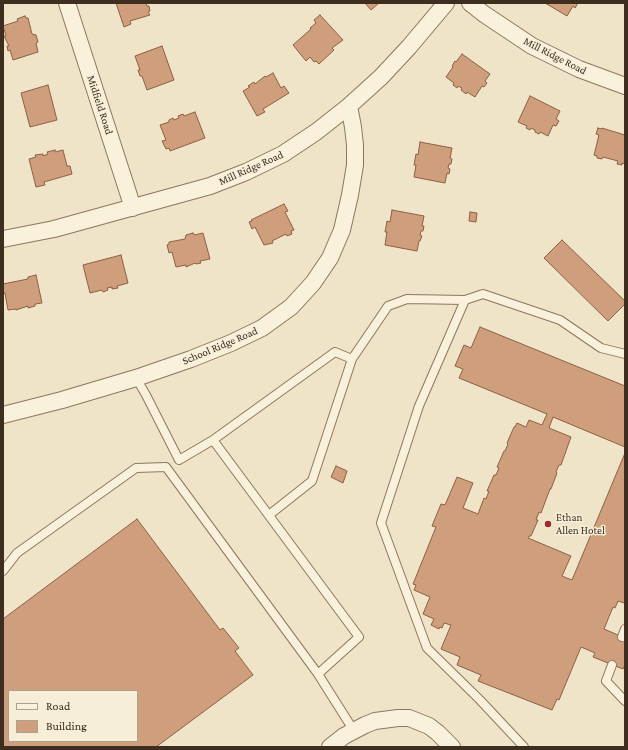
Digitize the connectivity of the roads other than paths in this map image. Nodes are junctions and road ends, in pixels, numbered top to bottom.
1 (67, 3) edge
2 (446, 3) edge
3 (470, 3) edge
4 (625, 86) edge
5 (349, 106) junction
6 (133, 208) junction
7 (3, 240) edge
8 (465, 300) junction
9 (625, 354) edge
10 (352, 359) junction
11 (136, 378) junction
12 (3, 415) edge
13 (213, 440) junction
14 (179, 460) junction
15 (166, 467) junction
16 (269, 515) junction
17 (3, 570) edge
18 (612, 664) dead end
19 (318, 674) junction
20 (625, 700) edge
21 (354, 730) junction
22 (330, 747) edge
23 (452, 747) edge
24 (524, 747) edge

1 - 6 street, Midfield Road
2 - 5 street, Mill Ridge Road
3 - 4 street, Mill Ridge Road
5 - 6 street, Mill Ridge Road
5 - 11 street, School Ridge Road
6 - 7 street, Mill Ridge Road
8 - 9 lane
8 - 10 lane
8 - 24 lane
10 - 13 lane
10 - 16 lane
11 - 12 street, School Ridge Road
11 - 14 lane
13 - 14 lane
13 - 16 lane
14 - 15 lane
15 - 17 lane
15 - 19 lane
16 - 19 lane
18 - 20 lane
19 - 21 lane
21 - 22 street
21 - 23 street

